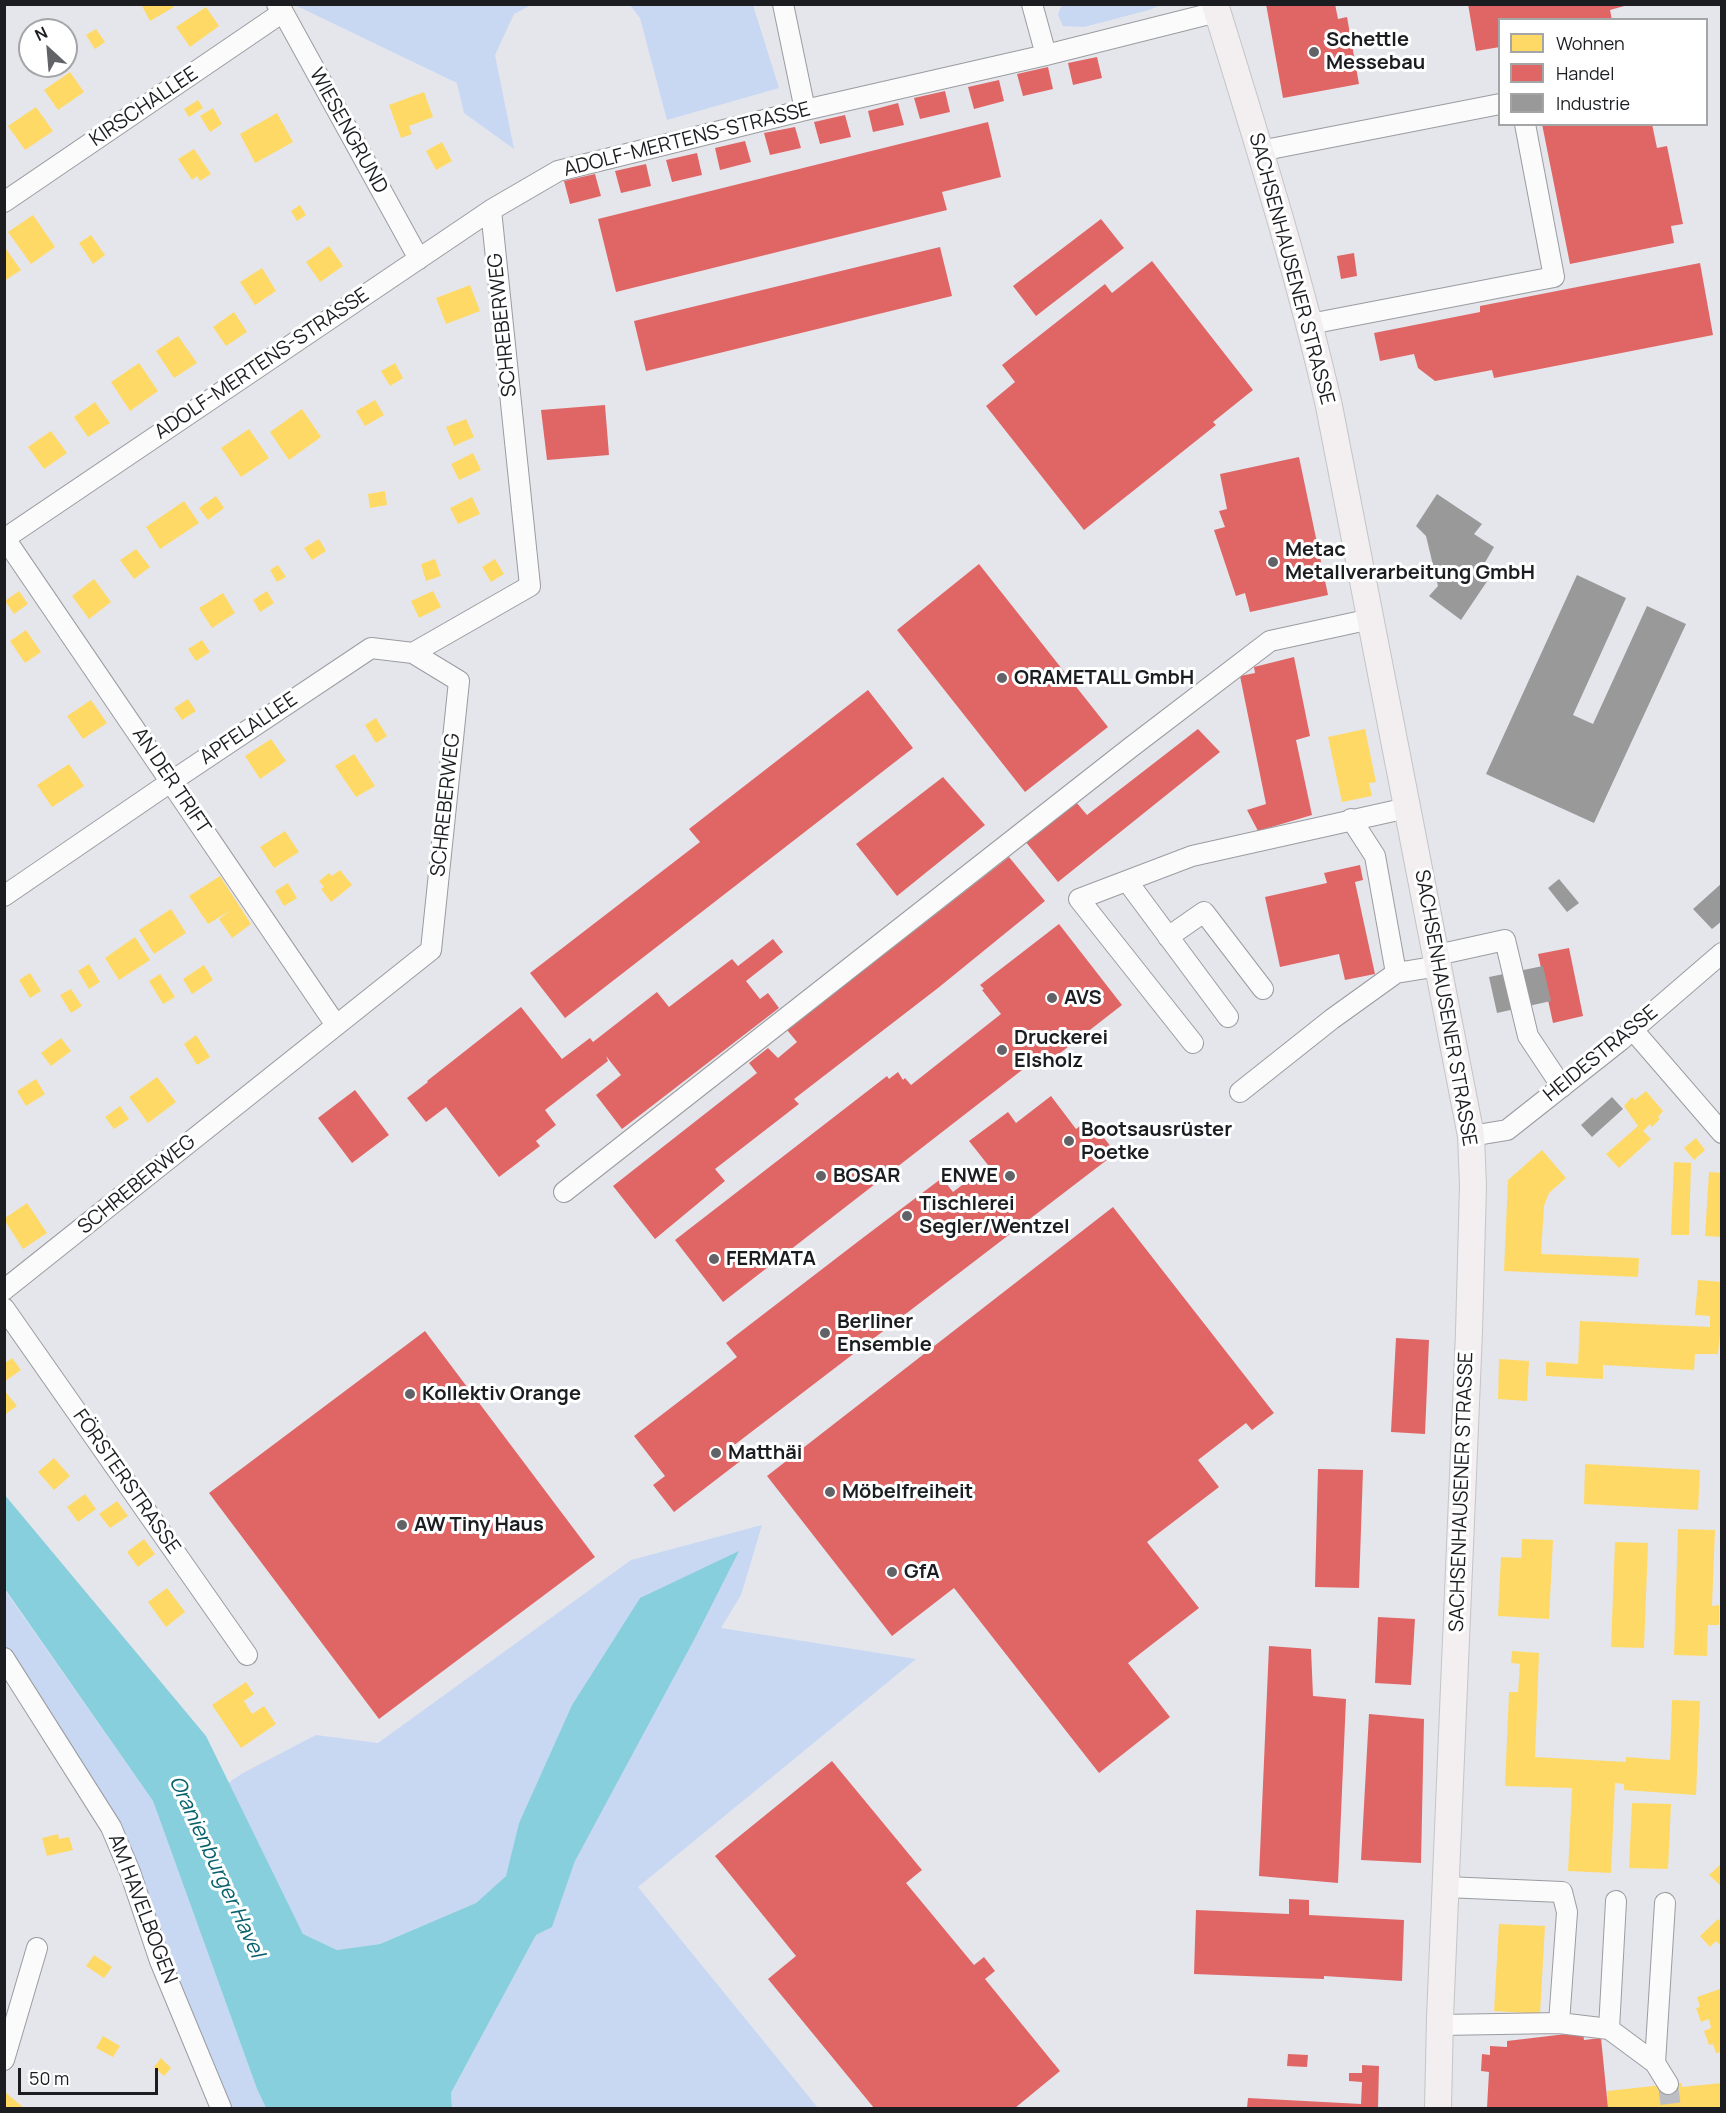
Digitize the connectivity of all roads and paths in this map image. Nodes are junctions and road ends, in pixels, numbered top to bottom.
1 (783, 4) edge
2 (1032, 4) edge
3 (280, 8) edge
4 (1216, 8) edge
5 (1046, 55) junction
6 (1498, 104) edge
7 (805, 110) junction
8 (1525, 126) edge
9 (1260, 151) junction
10 (4, 202) edge
11 (491, 210) junction
12 (418, 258) junction
13 (1310, 324) junction
14 (5, 538) edge
15 (1371, 619) junction
16 (413, 653) junction
17 (172, 781) junction
18 (1407, 808) junction
19 (1352, 819) junction
20 (1127, 881) junction
21 (4, 896) edge
22 (1168, 937) junction
23 (1722, 953) edge
24 (1438, 961) junction
25 (1396, 973) junction
26 (1263, 989) dead end
27 (1228, 1017) dead end
28 (336, 1025) junction
29 (1633, 1030) junction
30 (1193, 1043) dead end
31 (1562, 1087) junction
32 (1240, 1092) dead end
33 (1722, 1133) edge
34 (1471, 1136) junction
35 (564, 1192) dead end
36 (4, 1290) edge
37 (4, 1308) edge
38 (247, 1655) dead end
39 (4, 1658) edge
40 (1446, 1887) junction
41 (1616, 1901) dead end
42 (1665, 1903) dead end
43 (37, 1948) dead end
44 (1559, 2023) junction
45 (1440, 2025) junction
46 (1609, 2029) junction
47 (4, 2060) edge
48 (1655, 2063) junction
49 (1668, 2084) tunnel mouth
50 (221, 2109) edge
51 (1438, 2109) edge

1 - 7 street
2 - 5 street
3 - 10 street, KIRSCHALLEE
3 - 12 street, WIESENGRUND
4 - 5 street, ADOLF-MERTENS-STRASSE
4 - 9 main road, SACHSENHAUSENER STRASSE
5 - 7 street, ADOLF-MERTENS-STRASSE
6 - 9 street
7 - 11 street, ADOLF-MERTENS-STRASSE
8 - 13 street
9 - 13 main road, SACHSENHAUSENER STRASSE
11 - 12 street, ADOLF-MERTENS-STRASSE
11 - 16 street, SCHREBERWEG
12 - 14 street, ADOLF-MERTENS-STRASSE
13 - 15 main road, SACHSENHAUSENER STRASSE
14 - 17 street, AN DER TRIFT
15 - 18 main road, SACHSENHAUSENER STRASSE
15 - 35 street
16 - 17 street, APFELALLEE
16 - 28 street, SCHREBERWEG
17 - 21 street, APFELALLEE
17 - 28 street, AN DER TRIFT
18 - 19 street
18 - 24 main road, SACHSENHAUSENER STRASSE
19 - 20 street
19 - 25 street
20 - 22 street
20 - 30 street
22 - 26 street
22 - 27 street
23 - 29 street, HEIDESTRASSE
24 - 25 street
24 - 31 street
24 - 34 main road, SACHSENHAUSENER STRASSE
25 - 32 street
28 - 36 street, SCHREBERWEG
29 - 31 street, HEIDESTRASSE
29 - 33 street
31 - 34 street, HEIDESTRASSE
34 - 40 main road, SACHSENHAUSENER STRASSE
37 - 38 street, FÖRSTERSTRASSE
39 - 50 street, AM HAVELBOGEN
40 - 44 street
40 - 45 main road, SACHSENHAUSENER STRASSE
41 - 46 street
42 - 48 street
43 - 47 street
44 - 45 street
44 - 46 street
45 - 51 main road, SACHSENHAUSENER STRASSE
46 - 48 street
48 - 49 street

